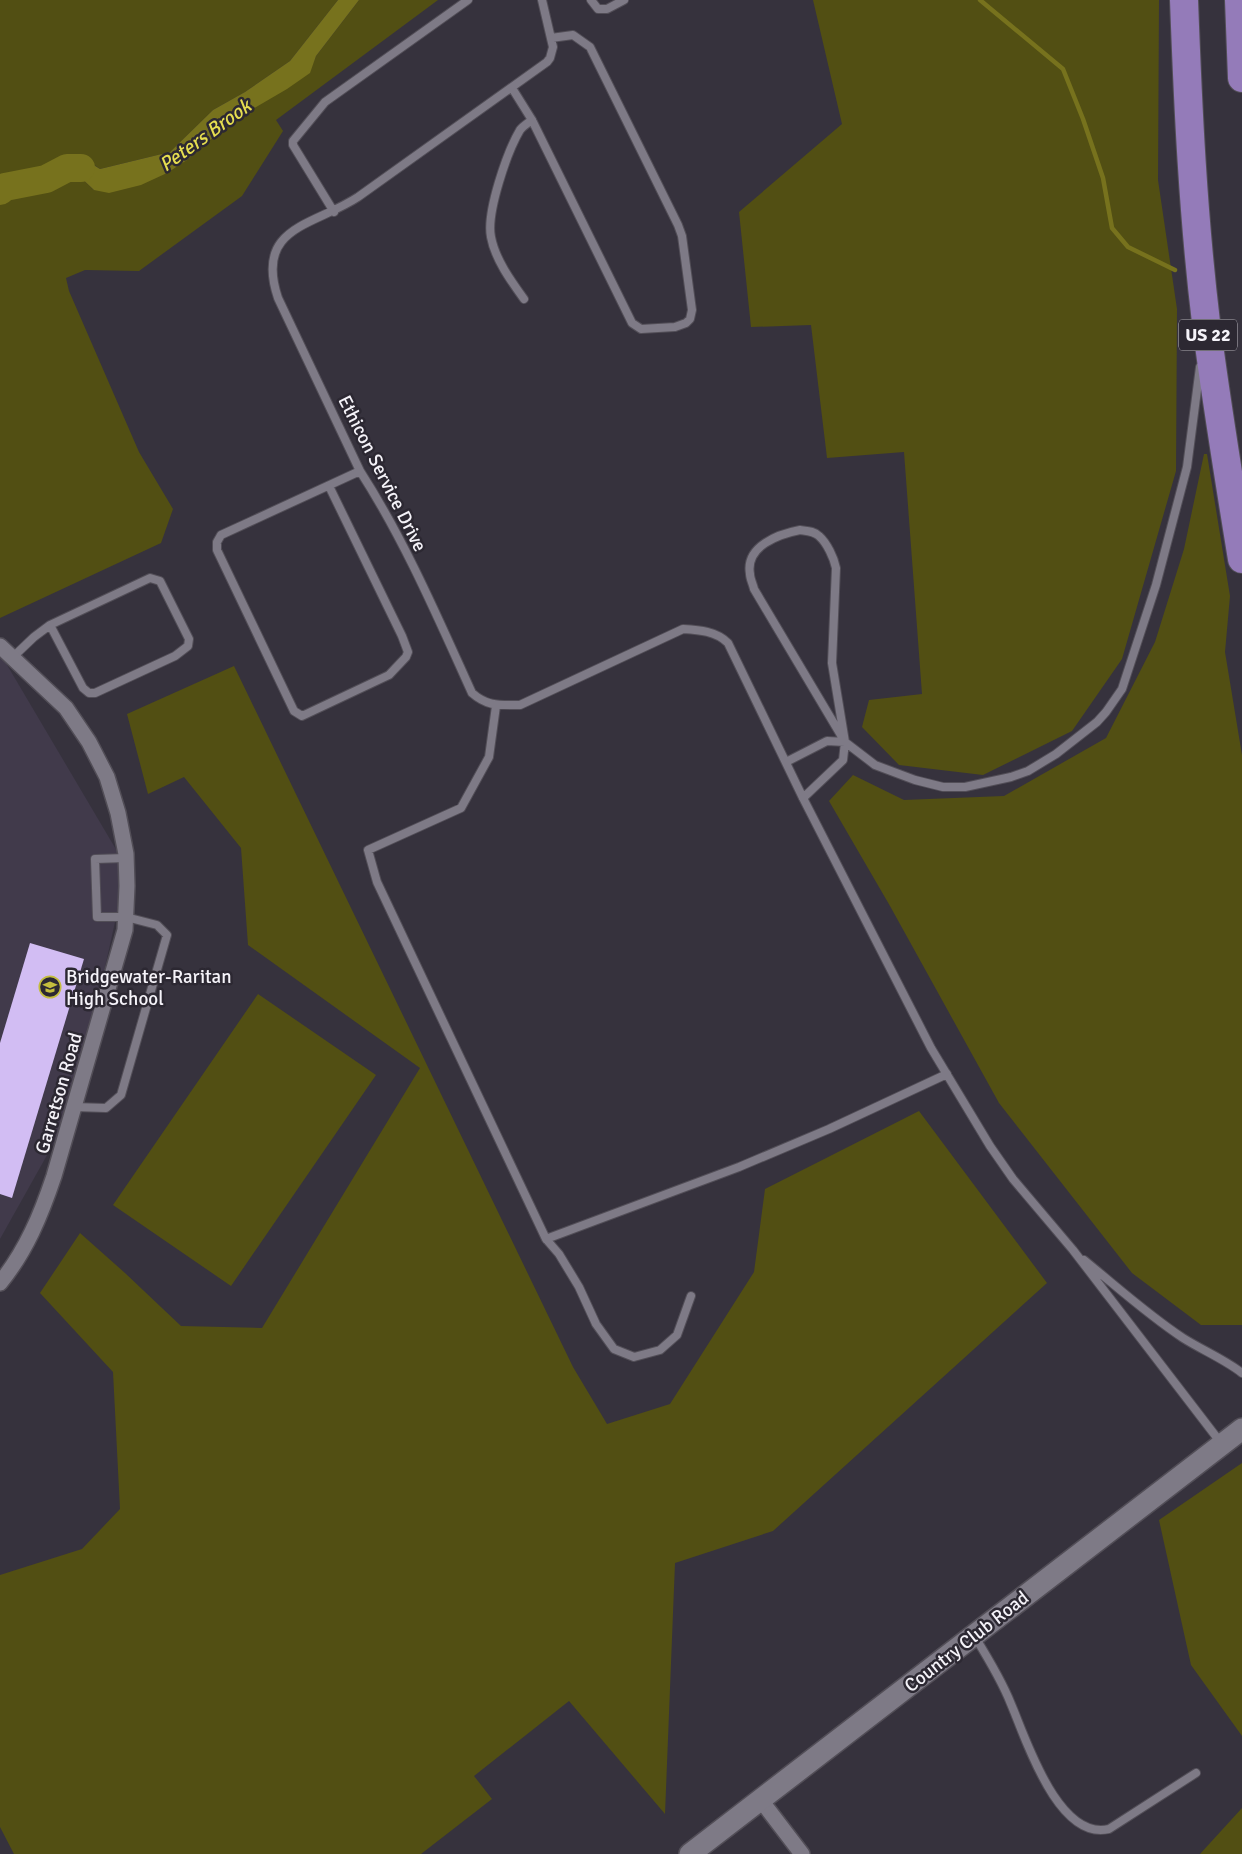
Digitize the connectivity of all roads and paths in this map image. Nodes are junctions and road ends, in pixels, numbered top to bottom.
1 (468, 0) edge
2 (542, 0) edge
3 (591, 0) edge
4 (624, 0) edge
5 (1184, 0) edge
6 (1239, 0) edge
7 (551, 38) junction
8 (1242, 78) edge
9 (512, 88) junction
10 (532, 120) junction
11 (334, 212) junction
12 (524, 298) dead end
13 (1206, 323) junction
14 (1202, 352) dead end
15 (1201, 361) dead end
16 (360, 471) junction
17 (329, 486) junction
18 (1242, 559) edge
19 (50, 625) junction
20 (0, 646) edge
21 (13, 657) junction
22 (496, 706) junction
23 (845, 742) junction
24 (786, 762) junction
25 (803, 798) junction
26 (126, 858) junction
27 (126, 918) junction
28 (947, 1074) junction
29 (74, 1107) junction
30 (546, 1240) junction
31 (1072, 1250) junction
32 (0, 1282) edge
33 (691, 1296) dead end
34 (1233, 1366) junction
35 (1242, 1368) edge
36 (1242, 1373) edge
37 (1242, 1429) edge
38 (1222, 1444) junction
39 (974, 1635) junction
40 (1196, 1773) dead end
41 (760, 1799) junction
42 (690, 1854) edge
43 (802, 1854) edge

1 - 11 lane
2 - 7 lane, Ethicon Service Drive
3 - 4 lane
5 - 13 highway, US 22
6 - 8 highway
7 - 9 lane, Ethicon Service Drive
7 - 10 lane
9 - 10 lane
9 - 11 lane, Ethicon Service Drive
10 - 12 lane
11 - 16 lane, Ethicon Service Drive
13 - 14 lane
13 - 18 highway, US 22
15 - 23 lane
16 - 17 lane
16 - 22 lane, Ethicon Service Drive
17 - 17 lane
19 - 19 lane
19 - 21 lane
20 - 21 street, Garretson Road
21 - 26 street, Garretson Road
22 - 24 lane
22 - 30 lane
23 - 23 lane
23 - 24 lane
23 - 25 lane
24 - 25 lane
25 - 28 lane
26 - 27 street, Garretson Road
26 - 27 lane
27 - 29 street, Garretson Road
27 - 29 lane
28 - 30 lane
28 - 31 lane
29 - 32 street, Garretson Road
30 - 33 lane
31 - 34 lane
31 - 38 lane
34 - 35 lane
34 - 36 lane
37 - 38 street, Country Club Road
38 - 39 street, Country Club Road
39 - 40 lane
39 - 41 street, Country Club Road
41 - 42 street, Country Club Road
41 - 43 street

